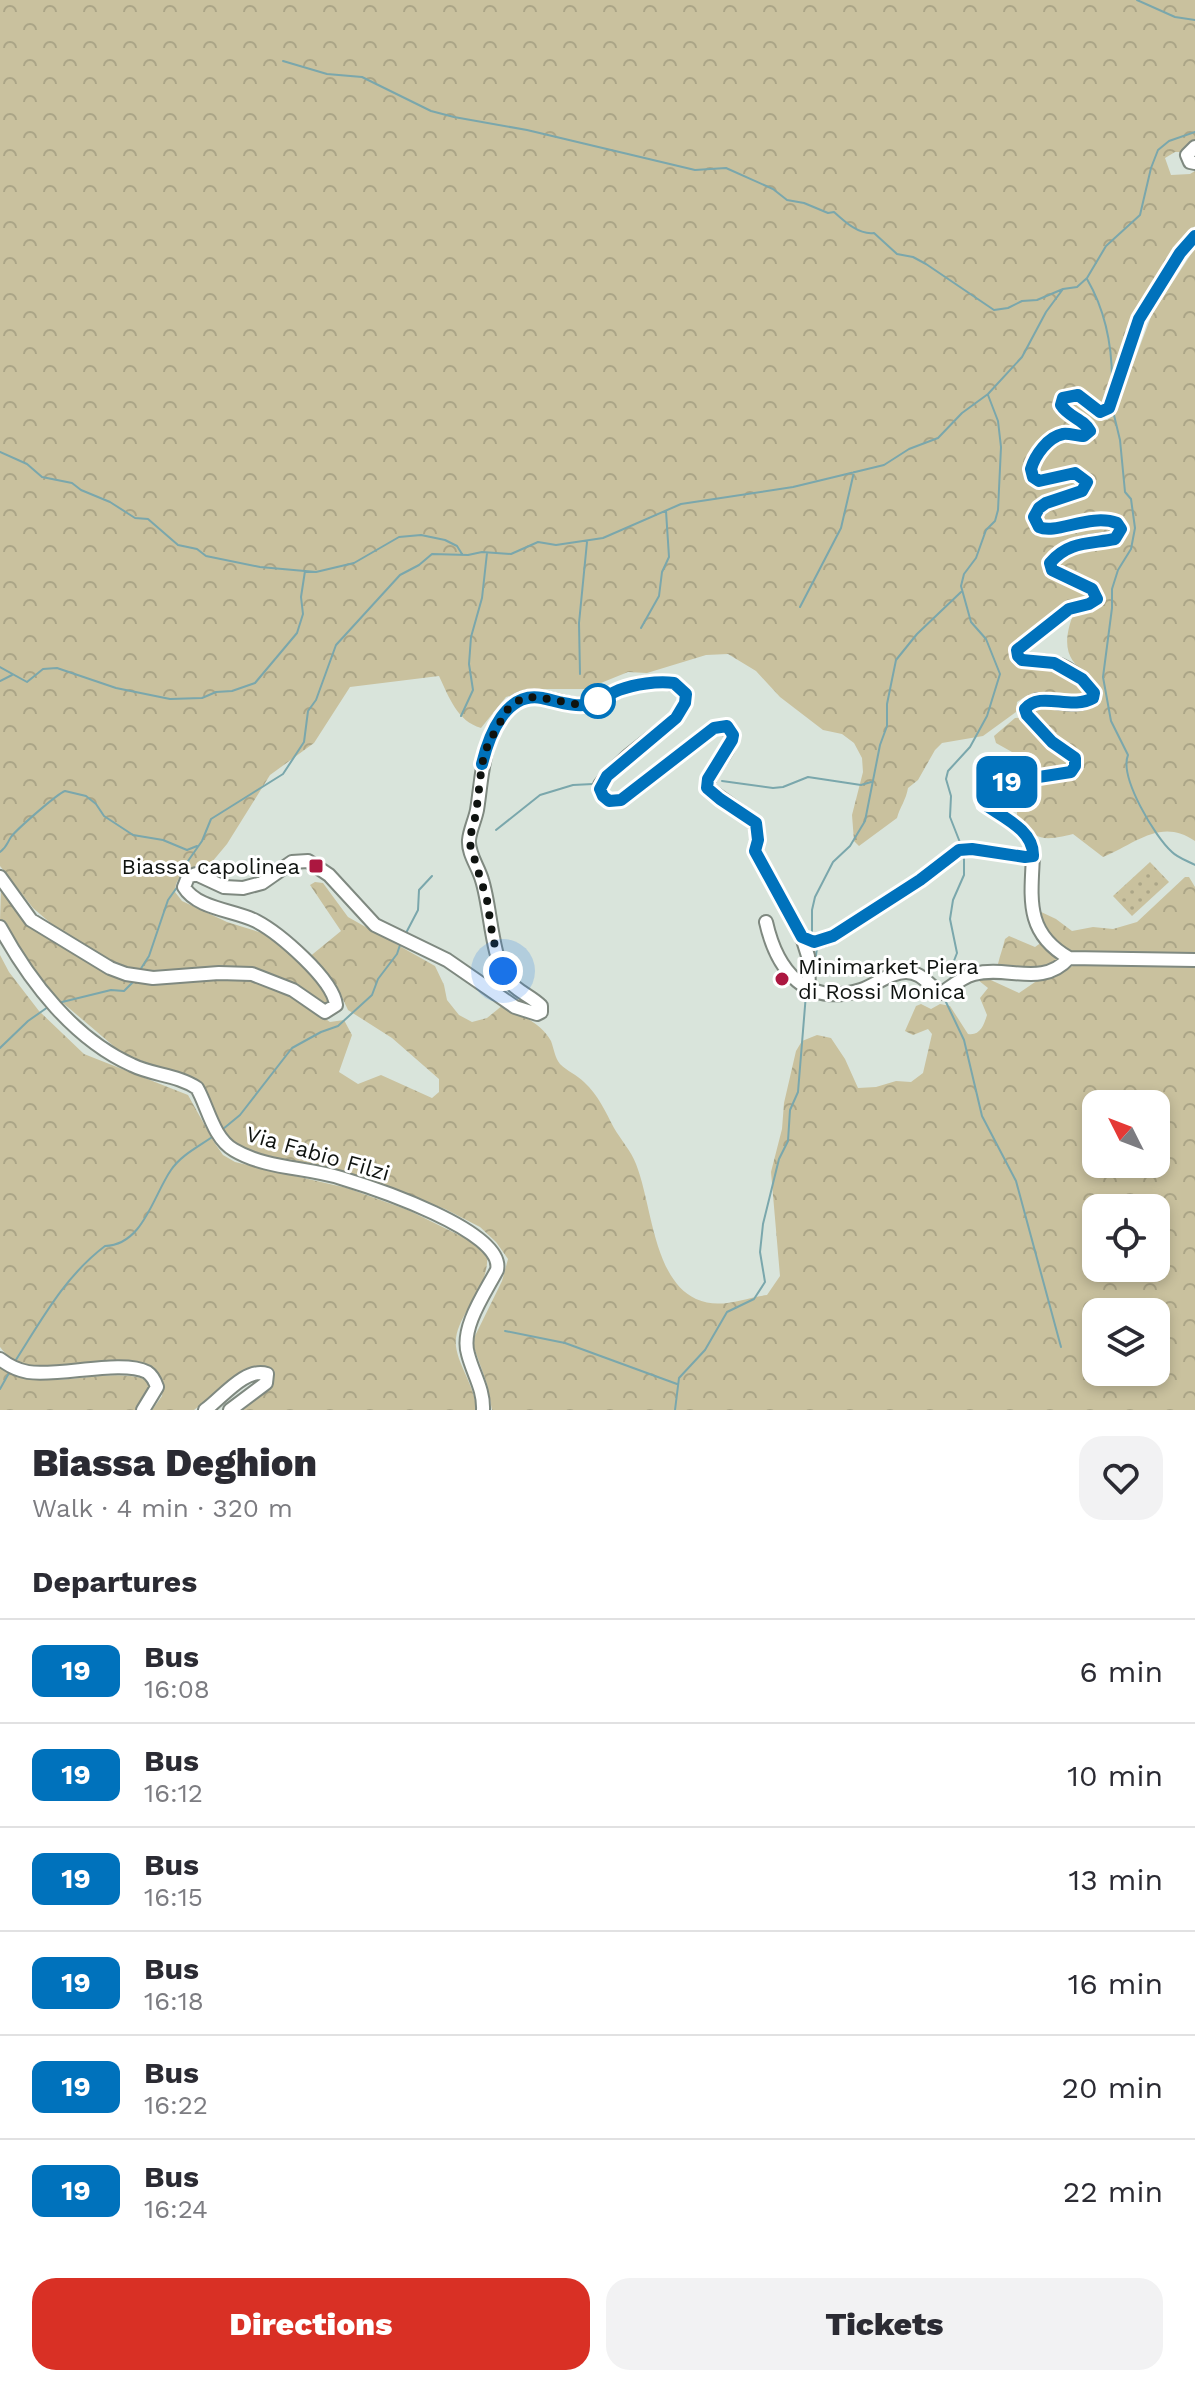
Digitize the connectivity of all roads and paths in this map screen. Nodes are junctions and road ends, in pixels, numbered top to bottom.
1 (1195, 147) edge
2 (1195, 163) edge
3 (1195, 236) edge
4 (1033, 856) junction
5 (0, 877) edge
6 (766, 922) dead end
7 (0, 927) edge
8 (802, 937) junction
9 (1069, 958) junction
10 (1195, 960) edge
11 (809, 989) junction
12 (0, 1359) edge
13 (143, 1410) edge
14 (205, 1410) edge
15 (230, 1410) edge
16 (483, 1410) edge

1 - 2 street
3 - 4 street
4 - 8 street
4 - 9 street
5 - 8 street
6 - 11 street
7 - 16 street, Via Fabio Filzi
8 - 11 street
9 - 10 street
9 - 11 street
12 - 13 street
14 - 15 street

